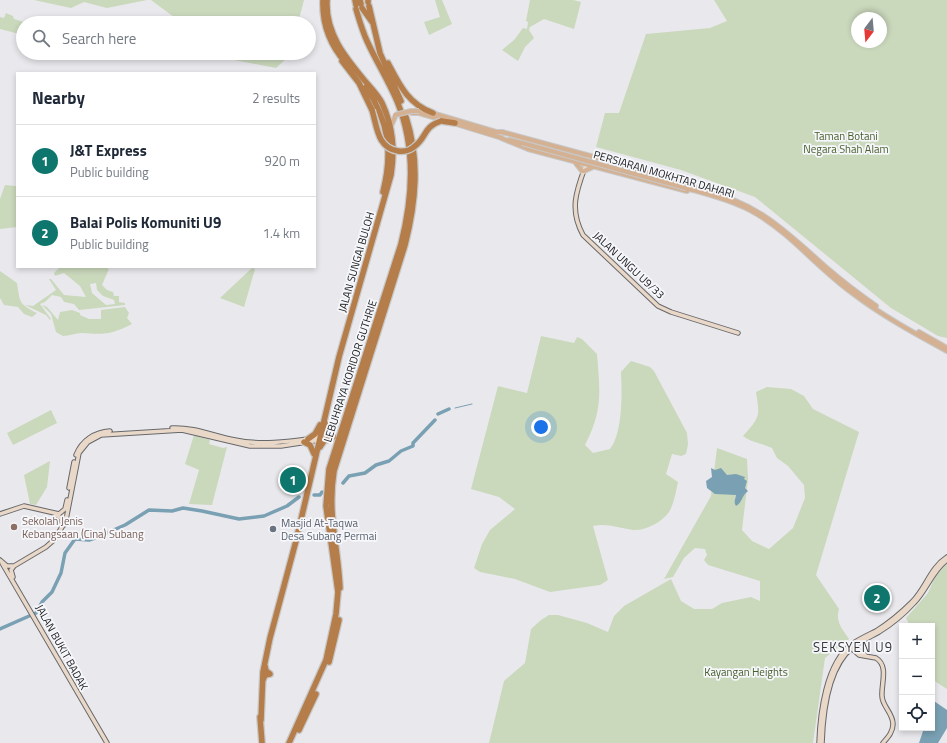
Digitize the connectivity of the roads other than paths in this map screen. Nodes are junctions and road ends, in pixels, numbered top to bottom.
1 (323, 0) edge
2 (327, 0) edge
3 (368, 3) edge
4 (358, 4) edge
5 (372, 22) junction
6 (334, 49) junction
7 (380, 53) junction
8 (381, 102) junction
9 (419, 112) junction
10 (433, 113) junction
11 (396, 115) junction
12 (388, 119) junction
13 (455, 123) junction
14 (389, 130) junction
15 (494, 132) junction
16 (501, 138) junction
17 (522, 142) junction
18 (588, 156) junction
19 (605, 160) junction
20 (575, 162) junction
21 (585, 164) junction
22 (596, 166) junction
23 (583, 171) junction
24 (704, 192) junction
25 (738, 333) dead end
26 (947, 348) edge
27 (947, 351) edge
28 (353, 401) junction
29 (322, 423) junction
30 (319, 439) junction
31 (306, 440) junction
32 (316, 452) junction
33 (331, 470) junction
34 (54, 513) junction
35 (0, 514) edge
36 (63, 527) junction
37 (947, 557) edge
38 (0, 560) edge
39 (947, 560) edge
40 (14, 566) junction
41 (20, 592) junction
42 (270, 638) junction
43 (852, 648) junction
44 (261, 720) junction
45 (107, 743) edge
46 (261, 743) edge
47 (289, 743) edge
48 (293, 743) edge
49 (821, 743) edge
50 (883, 743) edge

1 - 6 highway, JALAN SUNGAI BULOH
2 - 8 highway
3 - 5 highway, LEBUHRAYA KORIDOR GUTHRIE
4 - 5 highway
4 - 28 highway, LEBUHRAYA KORIDOR GUTHRIE
5 - 7 highway, LEBUHRAYA KORIDOR GUTHRIE
6 - 13 highway, bridge
6 - 14 highway, JALAN SUNGAI BULOH
7 - 10 highway
7 - 28 highway, LEBUHRAYA KORIDOR GUTHRIE
8 - 11 highway
8 - 12 highway
9 - 10 main road, PERSIARAN MOKHTAR DAHARI
9 - 11 main road, PERSIARAN MOKHTAR DAHARI, bridge
9 - 13 main road, PERSIARAN MOKHTAR DAHARI
10 - 15 main road, PERSIARAN MOKHTAR DAHARI
11 - 12 main road, PERSIARAN MOKHTAR DAHARI
11 - 14 main road
12 - 14 highway
13 - 16 main road, PERSIARAN MOKHTAR DAHARI
14 - 29 highway, JALAN SUNGAI BULOH
15 - 17 main road, PERSIARAN MOKHTAR DAHARI
15 - 18 main road
16 - 17 main road, PERSIARAN MOKHTAR DAHARI
16 - 20 main road
17 - 24 main road, PERSIARAN MOKHTAR DAHARI, bridge
18 - 19 main road
18 - 21 main road, JALAN UNGU U9/33
19 - 22 main road
19 - 24 main road
20 - 21 main road
20 - 23 main road
21 - 22 main road
21 - 23 main road, JALAN UNGU U9/33
22 - 23 main road
22 - 24 main road
23 - 25 main road, JALAN UNGU U9/33
24 - 26 main road, PERSIARAN MOKHTAR DAHARI
24 - 27 main road, PERSIARAN MOKHTAR DAHARI
28 - 33 highway, LEBUHRAYA KORIDOR GUTHRIE
29 - 30 highway, JALAN SUNGAI BULOH
29 - 31 highway
29 - 32 highway
30 - 31 main road
30 - 32 highway, JALAN SUNGAI BULOH
31 - 32 highway
31 - 34 main road
31 - 36 main road
32 - 42 highway, JALAN SUNGAI BULOH
33 - 47 highway, LEBUHRAYA KORIDOR GUTHRIE
33 - 48 highway, LEBUHRAYA KORIDOR GUTHRIE
34 - 35 main road
34 - 36 main road
36 - 40 main road
37 - 43 main road
38 - 40 main road
38 - 41 main road, JALAN BUKIT BADAK
39 - 43 main road
40 - 41 main road
41 - 45 main road, JALAN BUKIT BADAK
42 - 44 highway, JALAN SUNGAI BULOH
42 - 44 highway, JALAN SUNGAI BULOH
43 - 49 main road
43 - 50 main road
44 - 46 highway, JALAN SUNGAI BULOH

